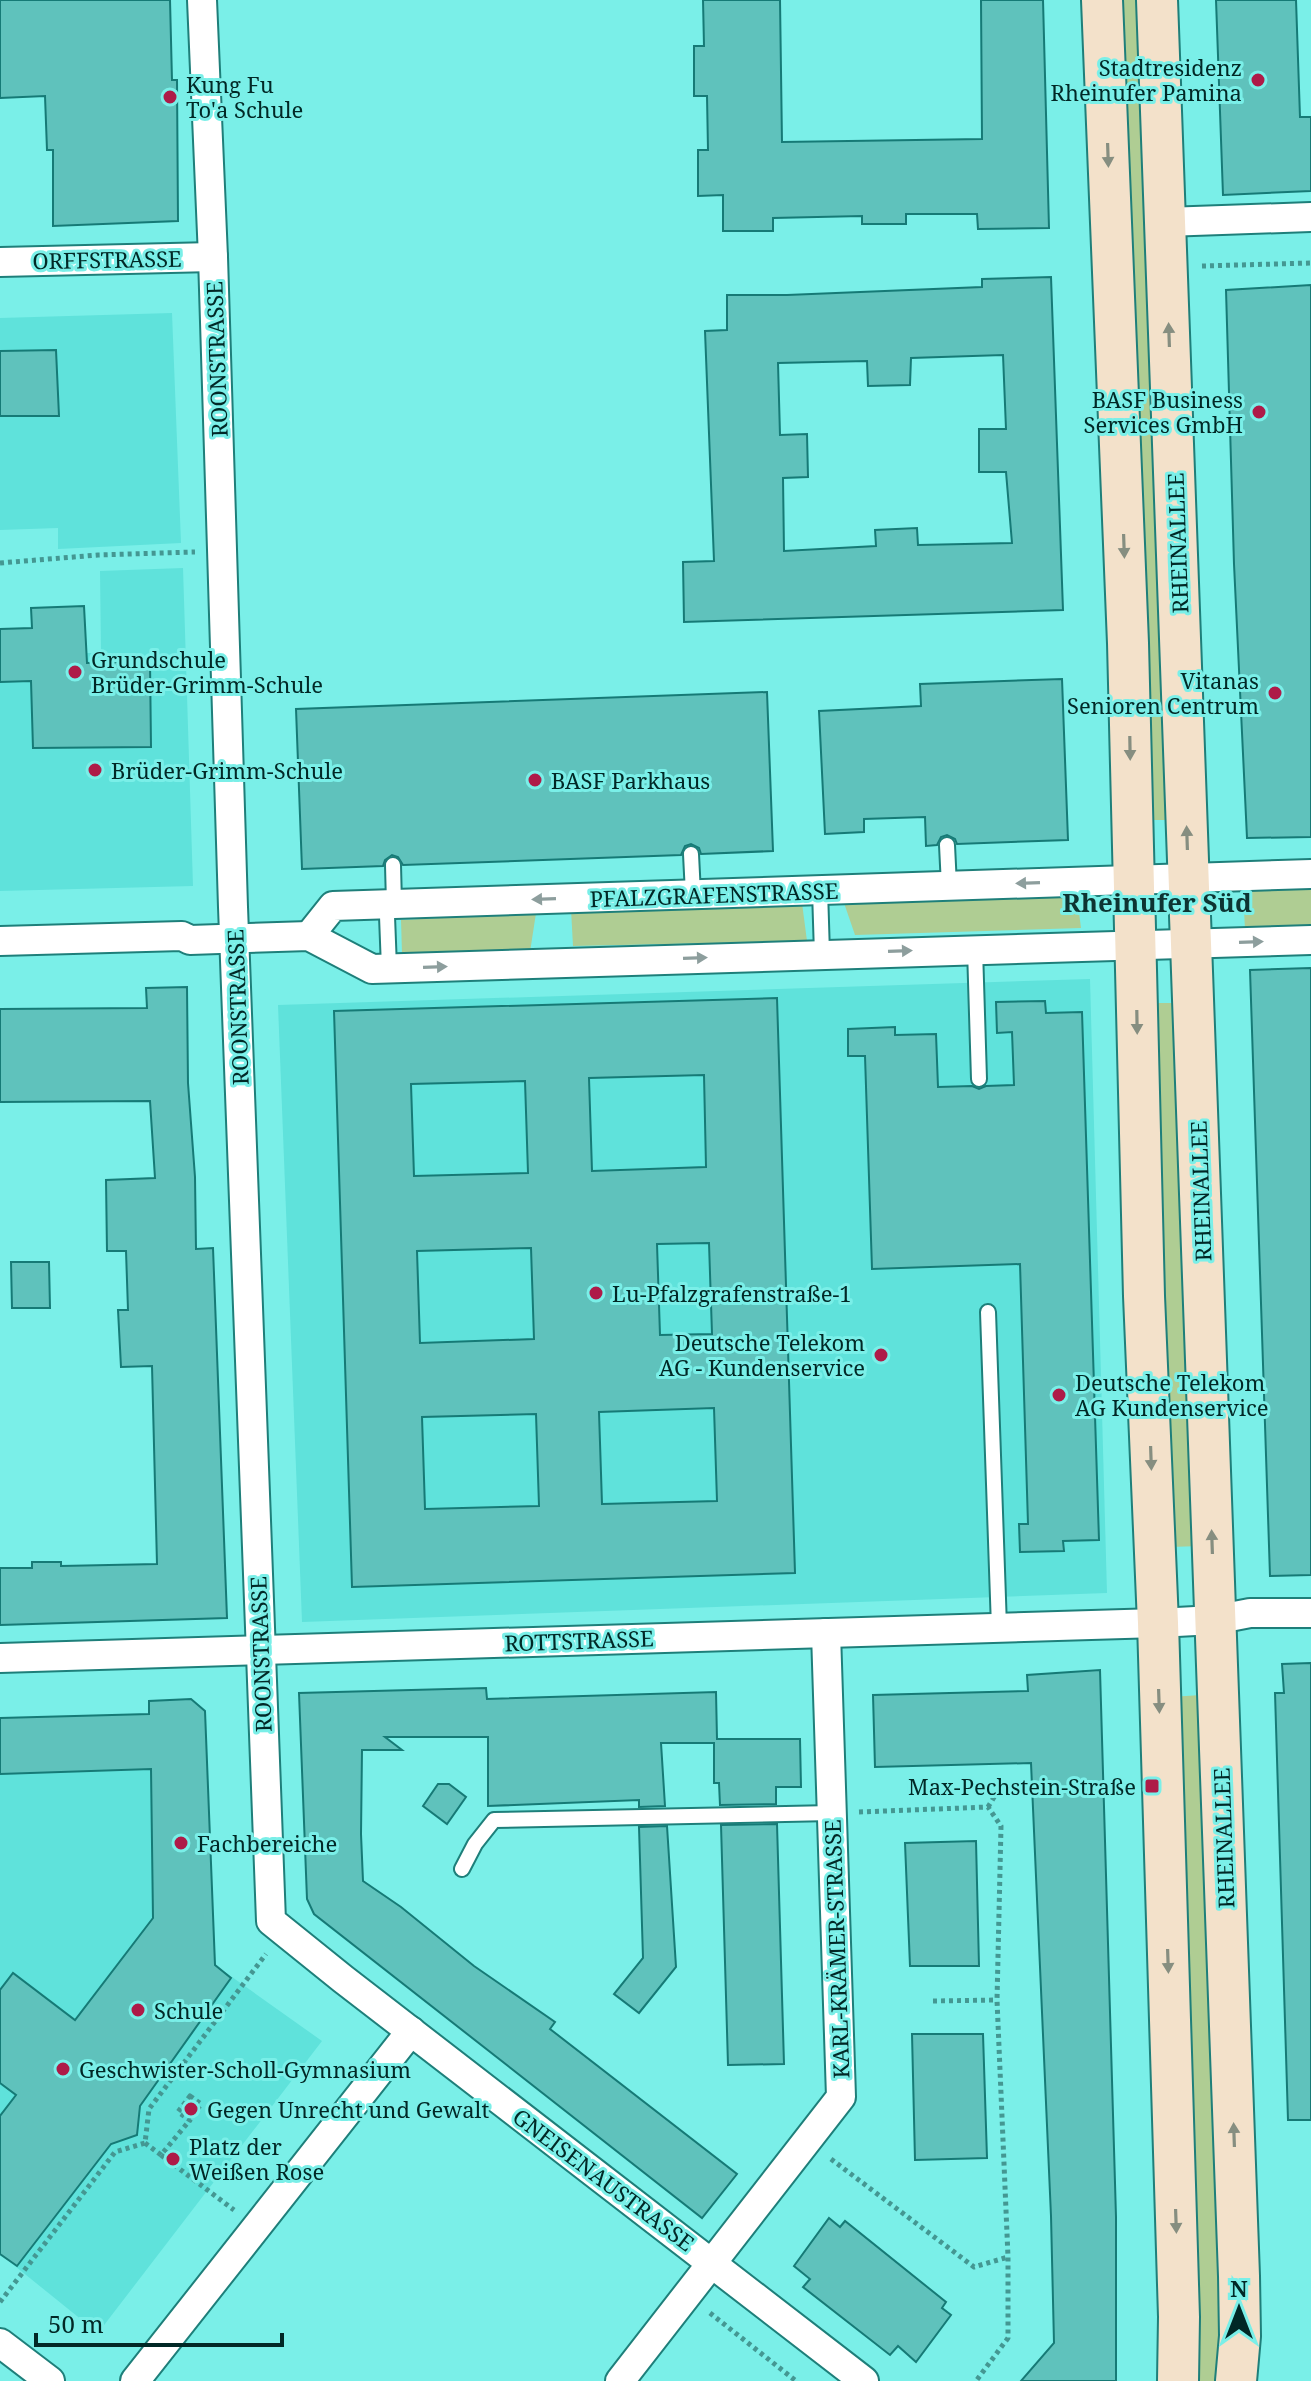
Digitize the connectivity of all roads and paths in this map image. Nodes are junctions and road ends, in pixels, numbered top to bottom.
1 (202, 0) edge
2 (1102, 0) edge
3 (1157, 0) edge
4 (1311, 217) edge
5 (1165, 222) junction
6 (213, 257) junction
7 (0, 262) edge
8 (1311, 263) edge
9 (1202, 266) dead end
10 (168, 553) dead end
11 (0, 563) edge
12 (947, 845) dead end
13 (691, 854) dead end
14 (393, 865) dead end
15 (1311, 874) edge
16 (1189, 879) junction
17 (1134, 880) junction
18 (949, 886) junction
19 (820, 890) junction
20 (693, 894) junction
21 (394, 904) junction
22 (309, 936) junction
23 (234, 938) junction
24 (1311, 940) edge
25 (0, 941) edge
26 (1135, 944) junction
27 (1191, 944) junction
28 (975, 949) junction
29 (822, 954) junction
30 (389, 968) junction
31 (979, 1079) dead end
32 (988, 1312) dead end
33 (1311, 1613) edge
34 (1214, 1620) junction
35 (1158, 1623) junction
36 (999, 1627) junction
37 (826, 1633) junction
38 (260, 1650) junction
39 (0, 1658) edge
40 (1004, 1781) dead end
41 (988, 1807) junction
42 (832, 1813) junction
43 (462, 1869) dead end
44 (284, 1931) junction
45 (343, 1979) joint
46 (997, 2000) junction
47 (933, 2001) dead end
48 (411, 2031) junction
49 (190, 2120) junction
50 (808, 2142) junction
51 (145, 2143) junction
52 (161, 2155) junction
53 (256, 2227) junction
54 (1008, 2257) junction
55 (713, 2263) junction
56 (688, 2296) junction
57 (0, 2302) edge
58 (0, 2343) edge
59 (50, 2381) edge
60 (135, 2381) edge
61 (620, 2381) edge
62 (796, 2381) edge
63 (864, 2381) edge
64 (976, 2381) edge
65 (1178, 2381) edge
66 (1236, 2381) edge

1 - 6 street, ROONSTRASSE
2 -> 17 street
3 - 5 street, RHEINALLEE
4 - 5 street
16 -> 5 street, RHEINALLEE
6 - 7 street, ORFFSTRASSE
6 - 23 street, ROONSTRASSE
8 - 9 path
10 - 11 path
12 - 18 lane
13 - 20 lane
14 - 21 lane
15 - 16 street, PFALZGRAFENSTRASSE
16 - 17 street, PFALZGRAFENSTRASSE
16 - 27 street, RHEINALLEE
17 -> 18 street, PFALZGRAFENSTRASSE
17 - 26 street
18 - 19 street, PFALZGRAFENSTRASSE
19 - 20 street, PFALZGRAFENSTRASSE
19 - 29 lane
20 -> 21 street, PFALZGRAFENSTRASSE
21 - 22 street, PFALZGRAFENSTRASSE
21 - 30 lane
22 - 23 street
22 - 30 street
23 - 25 street
23 - 38 street, ROONSTRASSE
27 -> 24 street
26 - 27 street
26 - 28 street
26 -> 35 street
34 -> 27 street, RHEINALLEE
29 -> 28 street
28 - 31 lane
30 -> 29 street
32 - 36 lane
33 - 34 street
34 - 35 street
66 -> 34 street, RHEINALLEE
35 - 36 street, ROTTSTRASSE
35 -> 65 street
36 - 37 street, ROTTSTRASSE
37 - 38 street, ROTTSTRASSE
37 - 42 street, KARL-KRÄMER-STRASSE
38 - 39 street, ROTTSTRASSE
38 - 44 street, ROONSTRASSE
40 - 41 path
41 - 42 path
41 - 46 path
42 - 43 lane
42 - 50 street, KARL-KRÄMER-STRASSE
44 - 45 street, ROONSTRASSE
44 - 51 path
45 - 48 street, GNEISENAUSTRASSE
46 - 47 path
46 - 54 path
48 - 53 street
48 - 55 street, GNEISENAUSTRASSE
49 - 49 path
49 - 52 path
50 - 54 path
50 - 55 street, KARL-KRÄMER-STRASSE
51 - 52 path
51 - 57 path
52 - 53 path
53 - 60 street
54 - 64 path
55 - 56 street, KARL-KRÄMER-STRASSE
55 - 63 street, GNEISENAUSTRASSE
56 - 61 street, KARL-KRÄMER-STRASSE
56 - 62 path
58 - 59 street

